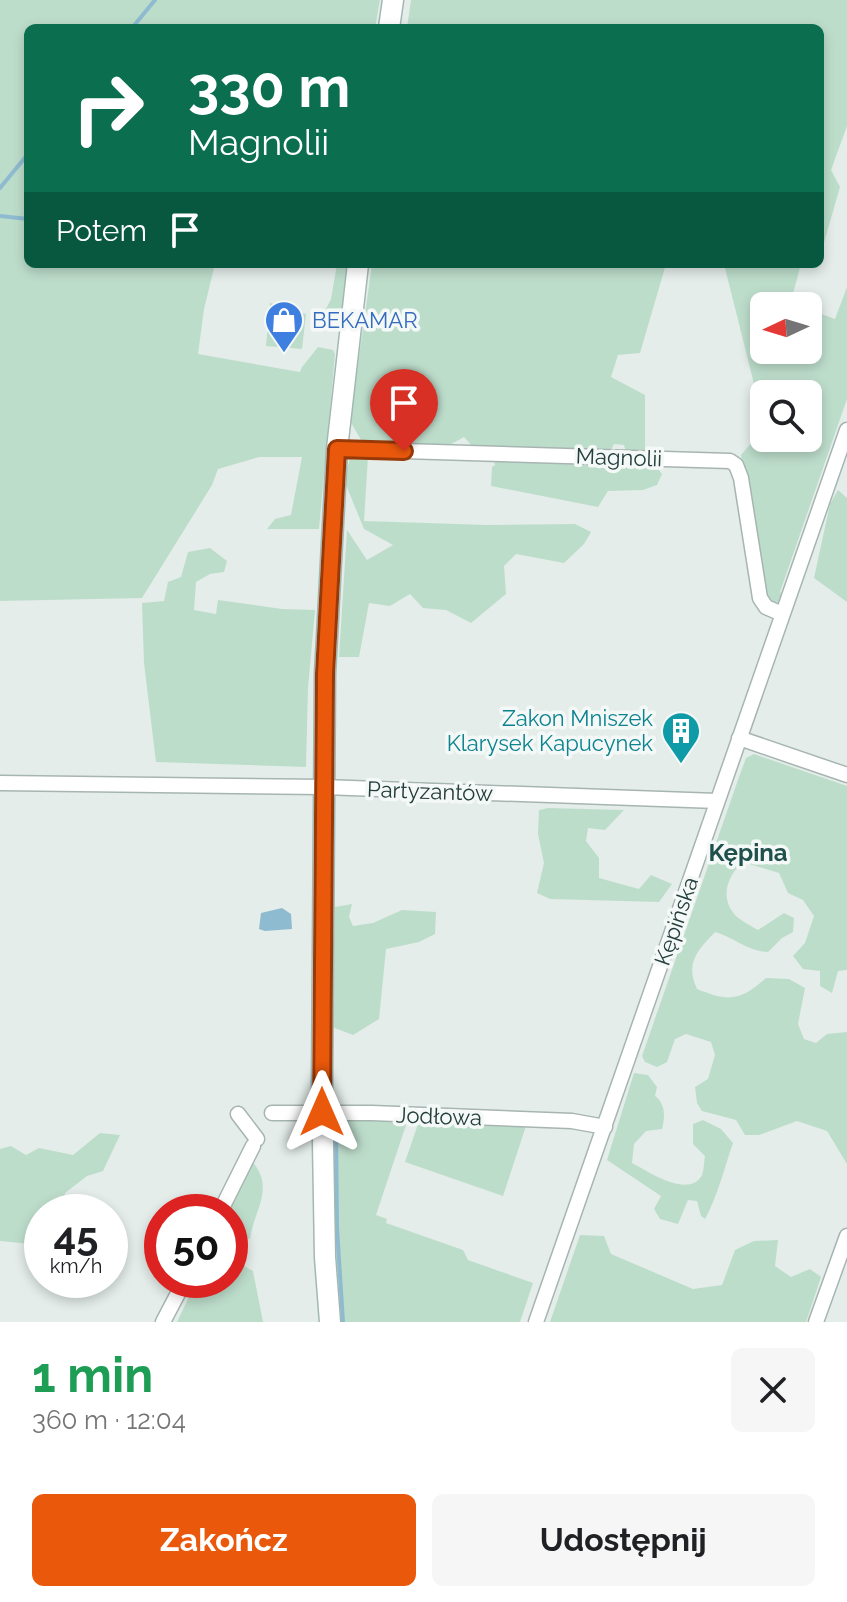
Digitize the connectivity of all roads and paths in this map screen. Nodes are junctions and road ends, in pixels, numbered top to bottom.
1 (393, 0) edge
2 (390, 24) edge
3 (358, 268) edge
4 (847, 430) edge
5 (337, 449) junction
6 (782, 614) junction
7 (739, 738) junction
8 (847, 775) edge
9 (0, 783) edge
10 (323, 787) junction
11 (717, 801) junction
12 (322, 1112) junction
13 (272, 1113) dead end
14 (238, 1114) dead end
15 (605, 1127) junction
16 (229, 1194) edge
17 (847, 1236) edge
18 (176, 1298) edge
19 (163, 1322) edge
20 (330, 1322) edge
21 (536, 1322) edge
22 (816, 1322) edge

1 - 2 main road
3 - 5 main road
4 - 6 street, Kępińska
5 - 6 street, Magnolii
5 - 10 main road
6 - 7 street, Kępińska
7 - 8 street
7 - 11 street, Kępińska
9 - 10 street, Partyzantów
10 - 11 street, Partyzantów
10 - 12 main road
11 - 15 street, Kępińska
12 - 13 street, Jodłowa
12 - 15 street, Jodłowa
12 - 20 main road
14 - 16 street
15 - 21 street, Kępińska
17 - 22 street
18 - 19 street

